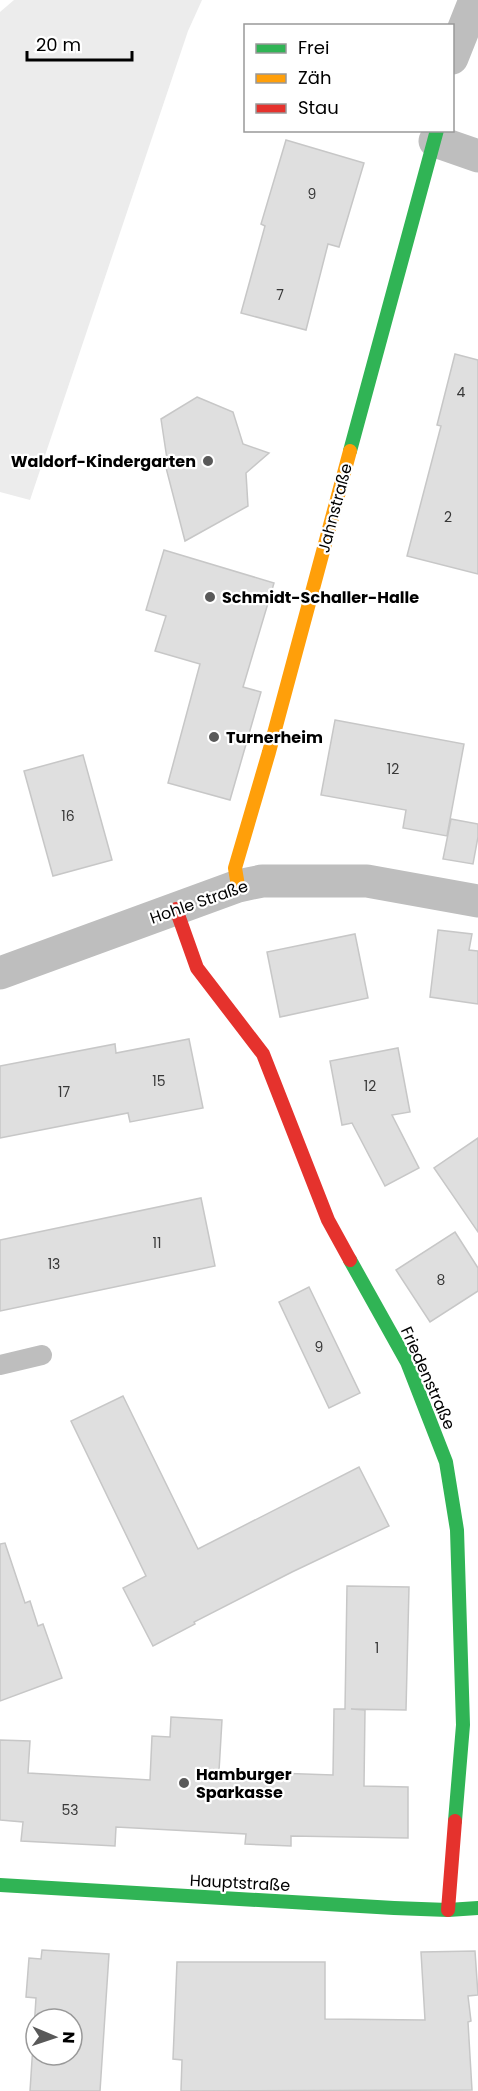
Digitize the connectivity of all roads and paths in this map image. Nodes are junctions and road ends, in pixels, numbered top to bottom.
1 (475, 0) edge
2 (454, 55) edge
3 (436, 136) edge
4 (478, 156) edge
5 (238, 886) junction
6 (478, 901) edge
7 (176, 909) junction
8 (0, 973) edge
9 (42, 1355) dead end
10 (0, 1365) edge
11 (0, 1885) edge
12 (478, 1908) edge
13 (448, 1910) junction

1 - 2 street
3 - 4 street
3 - 5 street, Jahnstraße
5 - 6 street, Hohle Straße
5 - 7 street, Hohle Straße
7 - 8 street, Hohle Straße
7 - 13 street, Friedenstraße
9 - 10 lane
11 - 13 street, Hauptstraße
12 - 13 street, Hauptstraße

